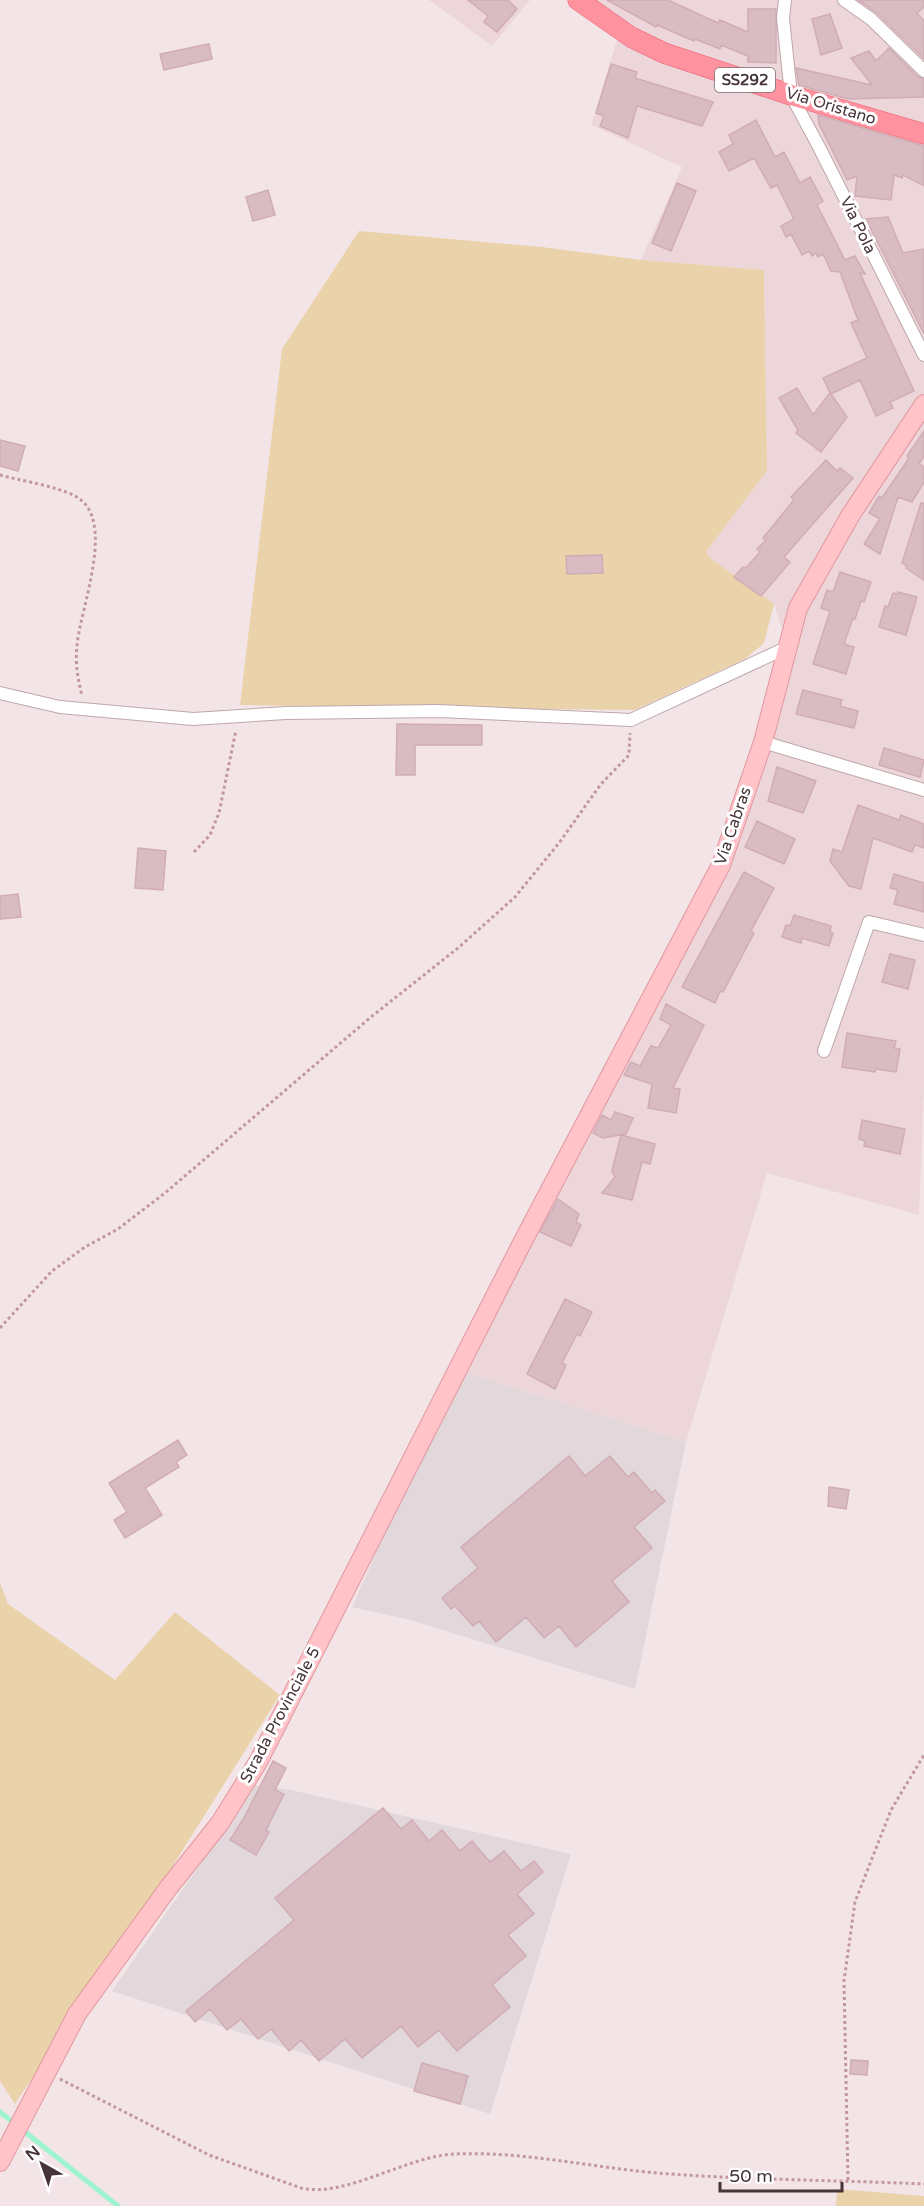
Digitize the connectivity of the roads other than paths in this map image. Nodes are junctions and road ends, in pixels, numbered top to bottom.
1 (578, 0) edge
2 (785, 0) edge
3 (844, 0) edge
4 (924, 71) edge
5 (791, 95) junction
6 (924, 134) edge
7 (924, 355) edge
8 (922, 413) edge
9 (788, 647) junction
10 (0, 693) edge
11 (763, 741) junction
12 (924, 790) edge
13 (924, 935) edge
14 (824, 1050) dead end
15 (522, 1244) joint
16 (3, 2155) edge

1 - 5 main road, Via Oristano / SS292
2 - 5 street
3 - 4 street
5 - 6 main road, Via Oristano / SS292
5 - 7 street, Via Pola
8 - 9 street, Via Cabras
9 - 10 street
9 - 11 street, Via Cabras
11 - 12 street
11 - 15 street, Via Cabras
13 - 14 street
15 - 16 street, Strada Provinciale 5

